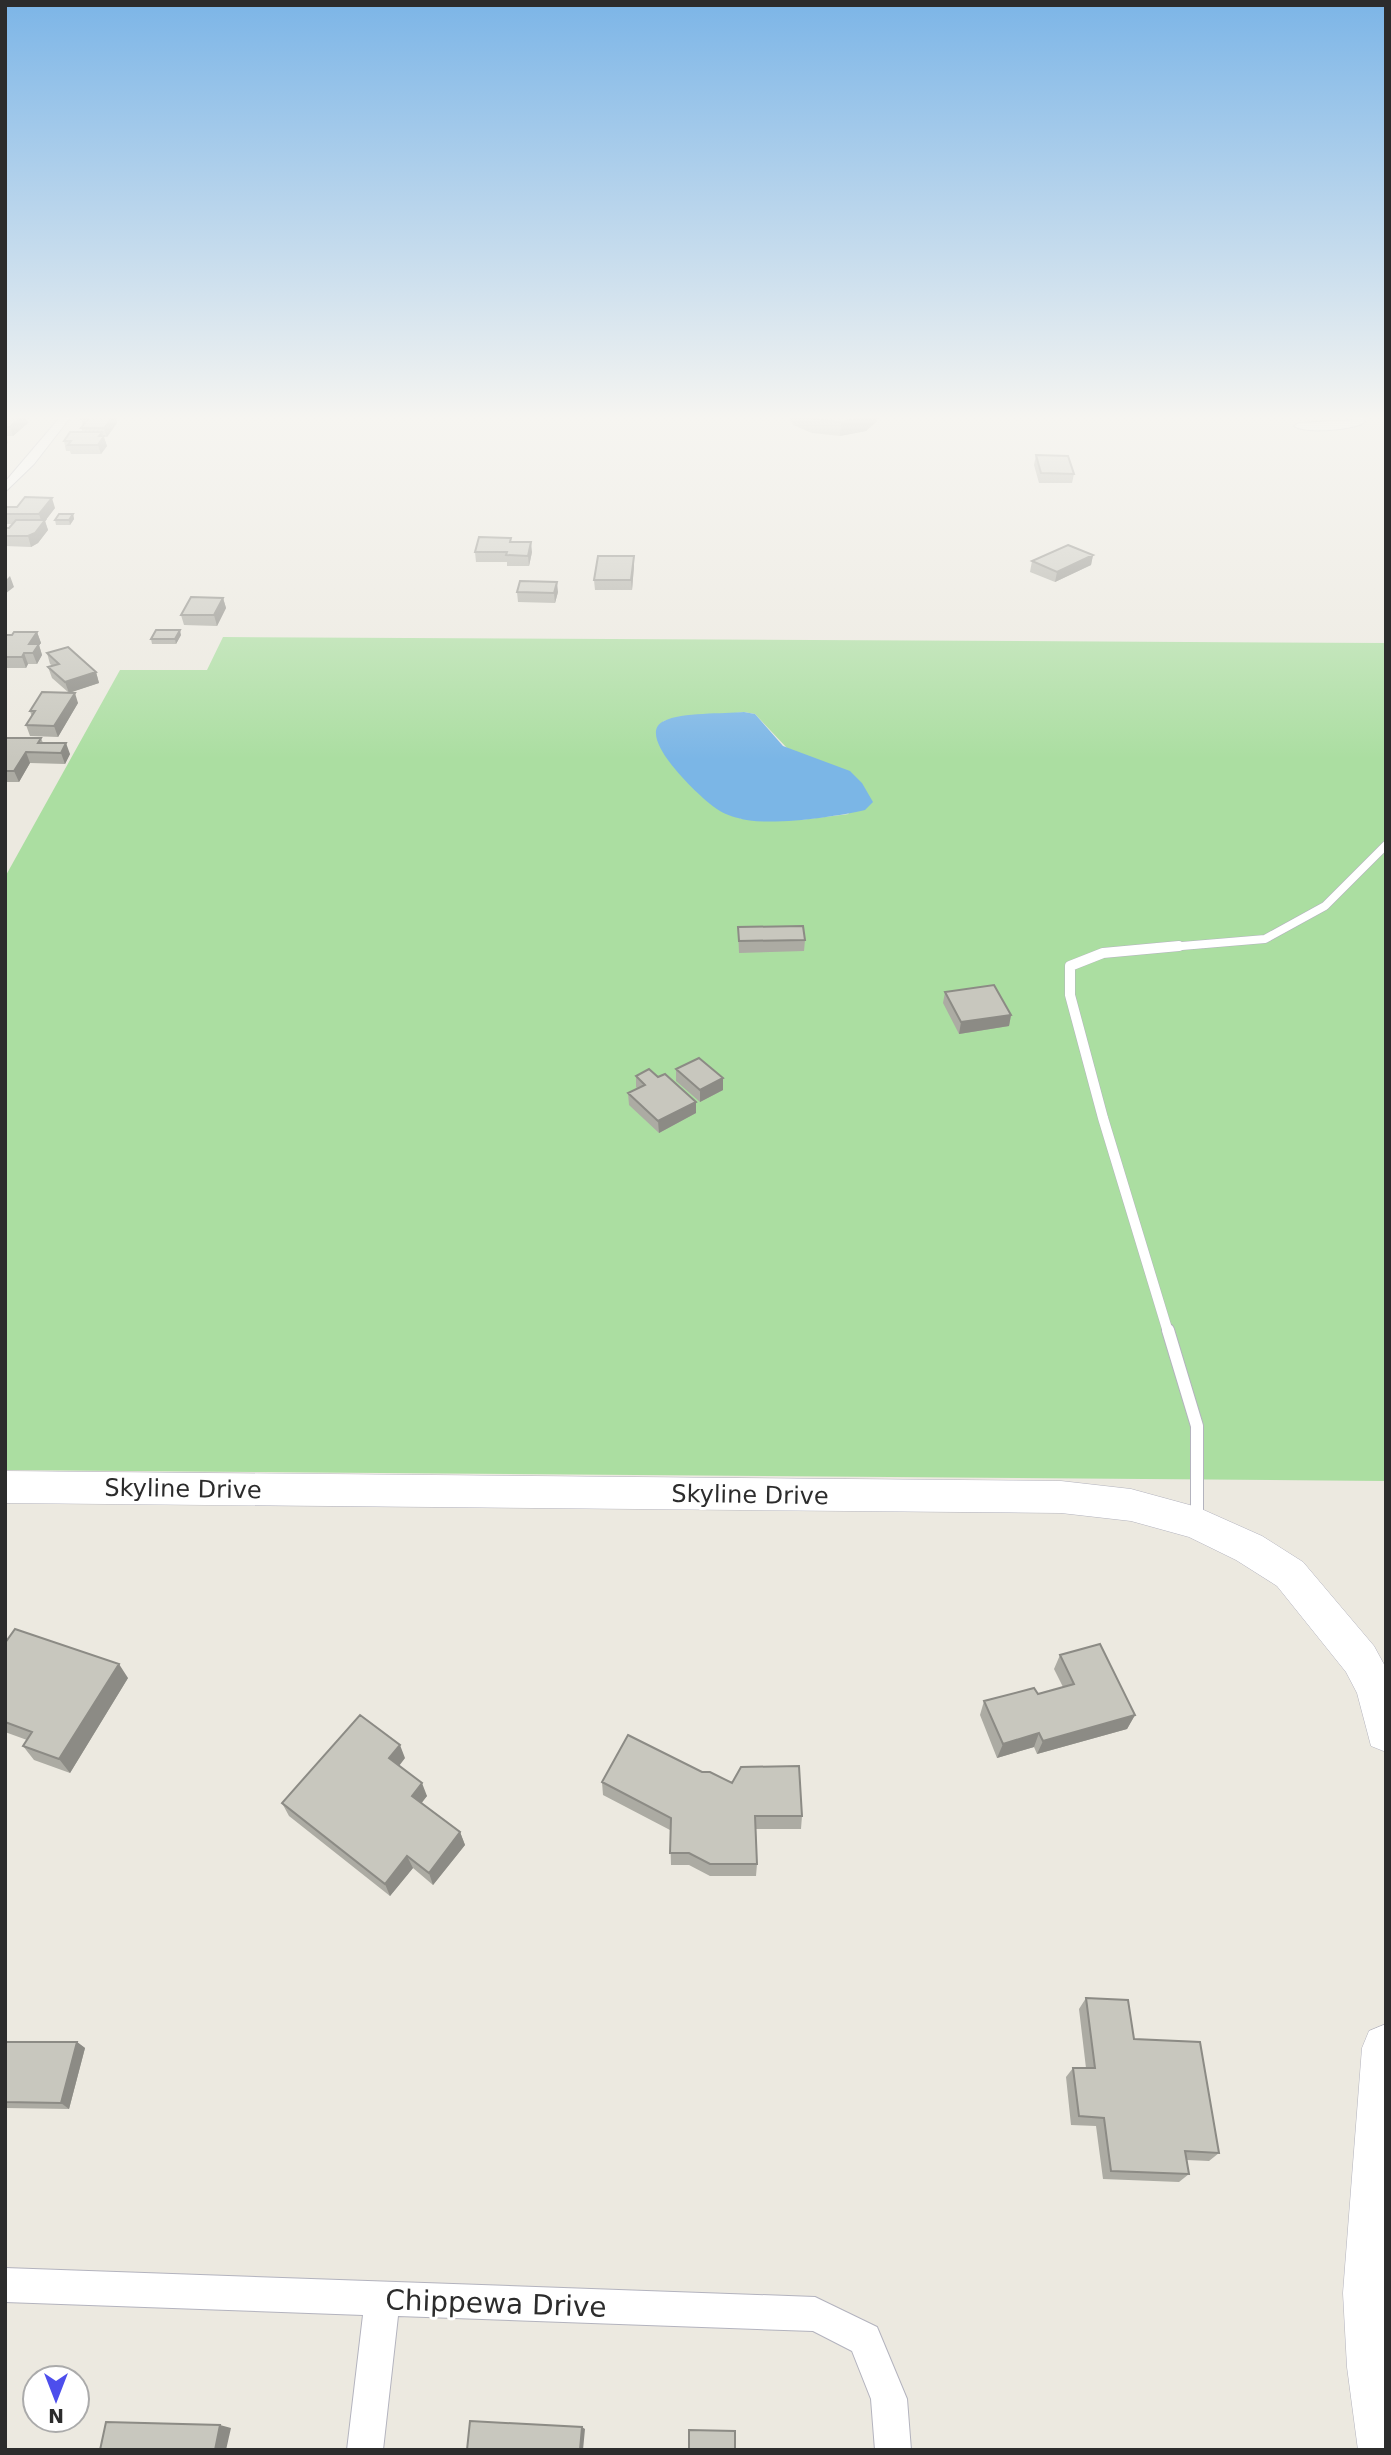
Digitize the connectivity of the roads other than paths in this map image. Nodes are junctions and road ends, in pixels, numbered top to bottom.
1 (1386, 845) edge
2 (5, 1487) edge
3 (1197, 1523) junction
4 (1386, 1731) edge
5 (1386, 2048) edge
6 (5, 2285) edge
7 (382, 2299) junction
8 (365, 2450) edge
9 (893, 2450) edge
10 (1386, 2450) edge

1 - 3 lane
2 - 3 street, Skyline Drive
3 - 4 street, Skyline Drive
5 - 10 street
6 - 7 street, Chippewa Drive
7 - 8 street
7 - 9 street, Chippewa Drive

